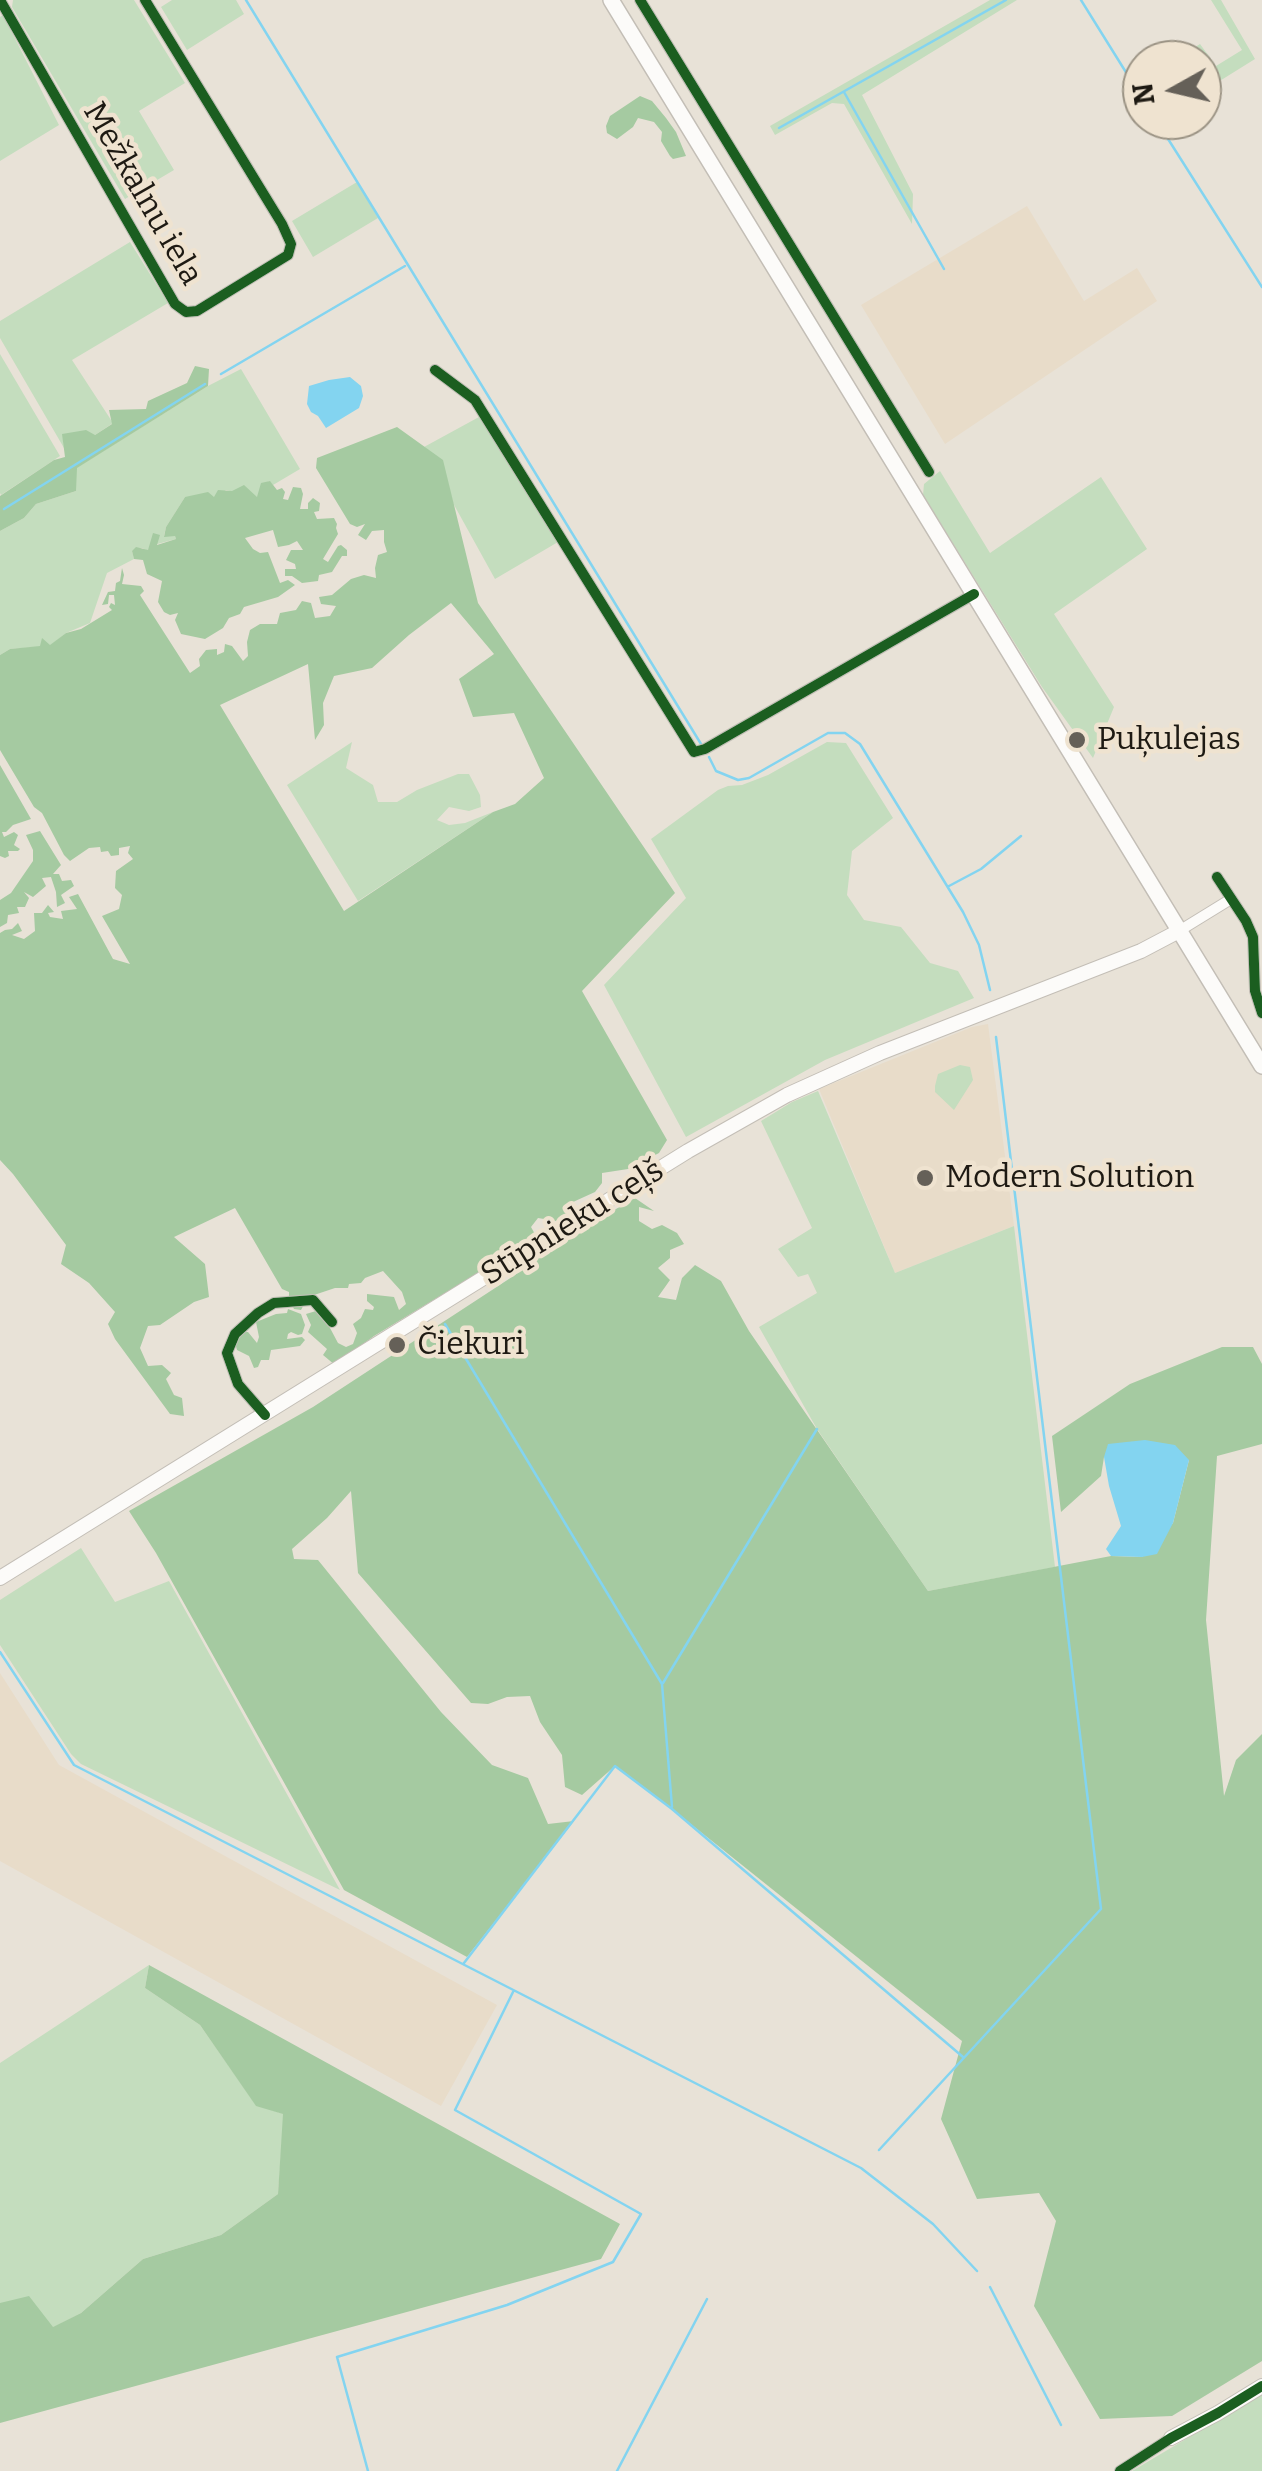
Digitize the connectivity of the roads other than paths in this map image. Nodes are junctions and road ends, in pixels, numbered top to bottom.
1 (0, 0) edge
2 (144, 0) edge
3 (611, 0) edge
4 (640, 0) edge
5 (435, 370) dead end
6 (929, 472) dead end
7 (974, 594) junction
8 (1217, 877) dead end
9 (1232, 899) junction
10 (1179, 931) junction
11 (1262, 1012) edge
12 (1262, 1066) edge
13 (332, 1322) dead end
14 (265, 1415) junction
15 (0, 1578) edge
16 (1262, 2386) edge
17 (1171, 2438) joint
18 (1120, 2471) edge

1 - 2 street, Mežkalnu iela
3 - 7 main road
4 - 6 street
5 - 7 street
7 - 10 main road
8 - 9 street
9 - 10 street
9 - 11 street
10 - 12 main road
10 - 14 main road, Stīpnieku ceļš
13 - 14 street
14 - 15 main road, Stīpnieku ceļš
16 - 17 main road
17 - 18 street

